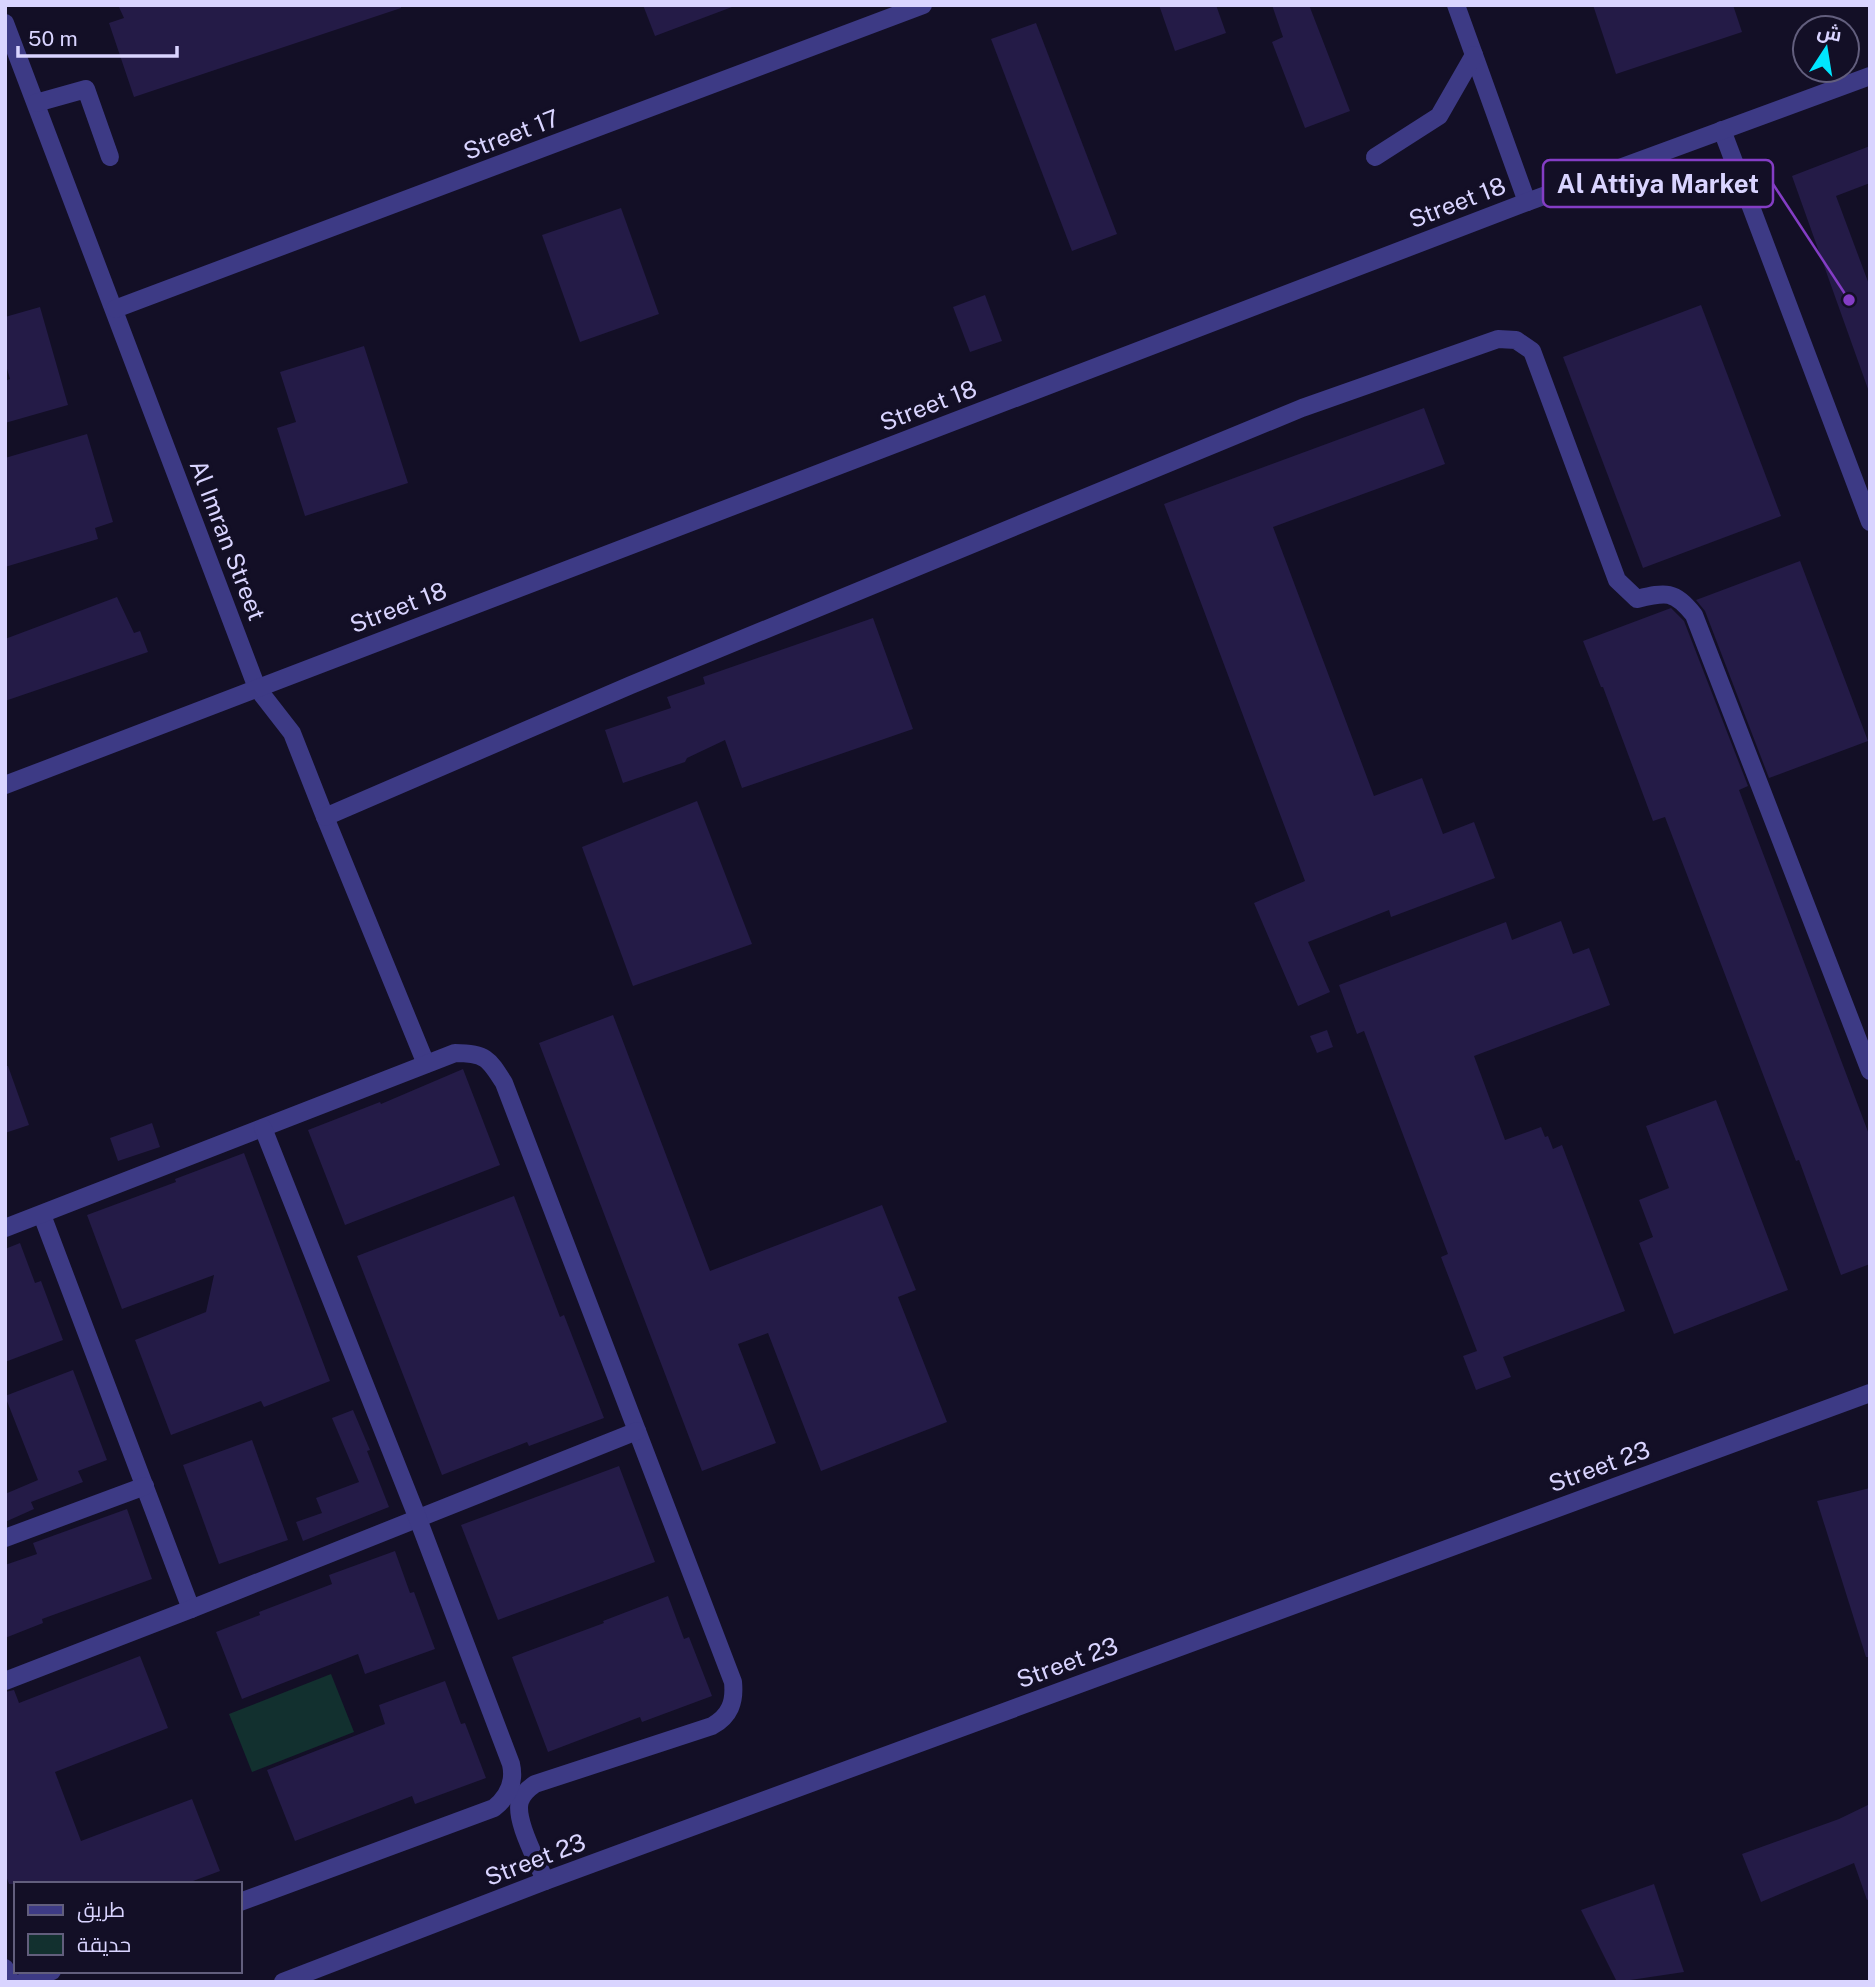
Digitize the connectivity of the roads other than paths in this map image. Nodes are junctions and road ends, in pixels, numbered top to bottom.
1 (923, 5) edge
2 (1456, 5) edge
3 (5, 23) edge
4 (1474, 55) junction
5 (1870, 76) edge
6 (36, 103) junction
7 (1722, 130) junction
8 (110, 157) dead end
9 (1375, 157) dead end
10 (1527, 202) junction
11 (115, 309) junction
12 (1870, 522) edge
13 (257, 688) junction
14 (5, 785) edge
15 (324, 817) junction
16 (426, 1064) junction
17 (1870, 1071) edge
18 (262, 1128) junction
19 (42, 1215) junction
20 (5, 1228) edge
21 (1870, 1393) edge
22 (637, 1431) junction
23 (145, 1486) junction
24 (418, 1519) junction
25 (5, 1538) edge
26 (191, 1609) junction
27 (5, 1681) edge
28 (545, 1881) junction
29 (242, 1901) edge
30 (5, 1968) edge
31 (47, 1973) edge
32 (11, 1982) edge
33 (23, 1982) edge
34 (283, 1982) edge

1 - 11 street, Street 17
2 - 4 street
3 - 6 street, Al Imran Street
4 - 9 street
4 - 10 street
5 - 7 street, Street 18
6 - 8 street
6 - 11 street, Al Imran Street
7 - 10 street, Street 18
7 - 12 street
10 - 13 street, Street 18
11 - 13 street, Al Imran Street
13 - 14 street, Street 18
13 - 15 street, Al Imran Street
15 - 16 street, Al Imran Street
15 - 17 street
16 - 18 street
16 - 22 street
18 - 19 street
18 - 24 street
19 - 20 street
19 - 23 street
21 - 28 street, Street 23
22 - 24 street
22 - 28 street
23 - 25 street
23 - 26 street
24 - 26 street
24 - 29 street
26 - 27 street
28 - 34 street, Street 23
30 - 32 street
31 - 33 street

